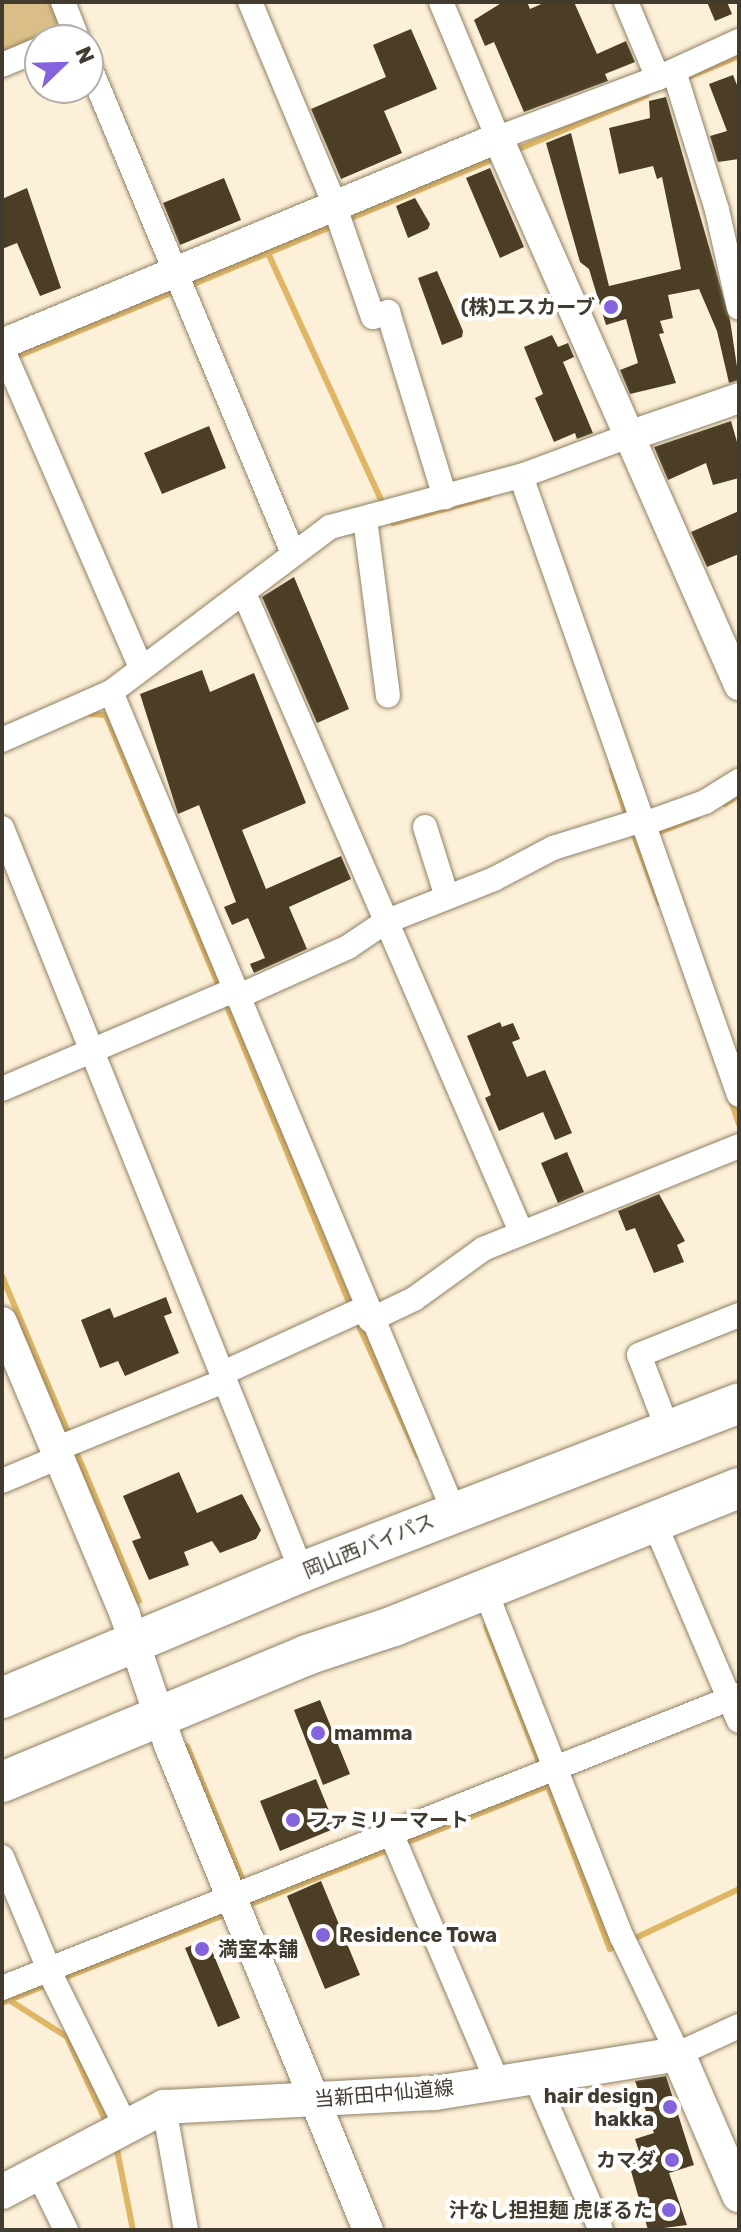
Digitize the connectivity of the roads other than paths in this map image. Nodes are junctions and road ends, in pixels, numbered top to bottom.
1 (63, 2) edge
2 (250, 2) edge
3 (441, 2) edge
4 (626, 2) edge
5 (68, 24) edge
6 (738, 44) edge
7 (24, 56) edge
8 (2, 65) edge
9 (672, 79) junction
10 (104, 101) edge
11 (503, 150) junction
12 (339, 217) junction
13 (180, 283) junction
14 (739, 308) edge
15 (4, 353) edge
16 (739, 398) edge
17 (626, 437) junction
18 (521, 476) junction
19 (445, 497) junction
20 (380, 515) junction
21 (293, 553) junction
22 (244, 593) junction
23 (141, 668) junction
24 (739, 685) edge
25 (111, 692) junction
26 (388, 696) dead end
27 (2, 740) edge
28 (739, 781) edge
29 (425, 827) dead end
30 (2, 828) edge
31 (639, 828) junction
32 (447, 897) junction
33 (385, 922) junction
34 (229, 994) junction
35 (92, 1050) junction
36 (2, 1089) edge
37 (739, 1095) edge
38 (739, 1146) edge
39 (521, 1232) junction
40 (361, 1313) junction
41 (739, 1315) edge
42 (2, 1322) edge
43 (223, 1377) junction
44 (739, 1403) edge
45 (668, 1430) junction
46 (65, 1448) junction
47 (2, 1481) edge
48 (739, 1488) edge
49 (454, 1512) junction
50 (654, 1522) junction
51 (302, 1572) junction
52 (485, 1590) junction
53 (135, 1642) junction
54 (2, 1698) edge
55 (736, 1705) edge
56 (159, 1716) junction
57 (548, 1772) junction
58 (2, 1782) edge
59 (395, 1842) junction
60 (2, 1857) edge
61 (240, 1900) junction
62 (53, 1979) junction
63 (2, 1988) edge
64 (739, 2026) edge
65 (678, 2054) junction
66 (535, 2077) junction
67 (497, 2082) junction
68 (314, 2100) junction
69 (164, 2107) junction
70 (117, 2130) junction
71 (41, 2179) junction
72 (2, 2192) edge
73 (739, 2195) edge
74 (66, 2230) edge
75 (186, 2230) edge
76 (368, 2230) edge
77 (601, 2230) edge

1 - 5 street
2 - 12 street
3 - 11 street
4 - 9 street
6 - 9 street
7 - 8 street
9 - 11 street
9 - 14 street
10 - 13 street
11 - 12 street
11 - 17 street
12 - 13 street
12 - 19 street
13 - 15 street
13 - 21 street
15 - 23 street
16 - 17 street
17 - 18 street
17 - 24 street
18 - 19 street
18 - 31 street
19 - 20 street
20 - 21 street
20 - 26 street
21 - 22 street
22 - 23 street
22 - 33 street
23 - 25 street
25 - 27 street
25 - 34 street
28 - 31 street
29 - 32 street
30 - 35 street
31 - 32 street
31 - 37 street
32 - 33 street
33 - 34 street
33 - 39 street
34 - 35 street
34 - 40 street
35 - 36 street
35 - 43 street
38 - 39 street
39 - 40 street
40 - 43 street
40 - 49 street
41 - 45 street
42 - 46 street
43 - 46 street
43 - 51 street
44 - 45 highway, 岡山西バイパス
45 - 49 highway, 岡山西バイパス
46 - 47 street
46 - 53 street
48 - 50 highway
49 - 51 highway, 岡山西バイパス
50 - 52 highway
50 - 55 street
51 - 53 highway, 岡山西バイパス
52 - 56 highway
52 - 57 street
53 - 54 highway, 岡山西バイパス
53 - 56 street
55 - 57 street
56 - 58 highway
56 - 61 street
57 - 59 street
57 - 65 street
59 - 61 street
59 - 67 street
60 - 62 street
61 - 62 street
61 - 68 street
62 - 63 street
62 - 70 street
64 - 65 street
65 - 66 main road, 当新田中仙道線
65 - 73 main road
66 - 67 main road, 当新田中仙道線
66 - 77 street
67 - 68 main road, 当新田中仙道線
68 - 69 main road, 当新田中仙道線
68 - 76 street
69 - 70 main road, 当新田中仙道線
69 - 75 street
70 - 71 main road, 当新田中仙道線
71 - 72 main road, 当新田中仙道線
71 - 74 street

